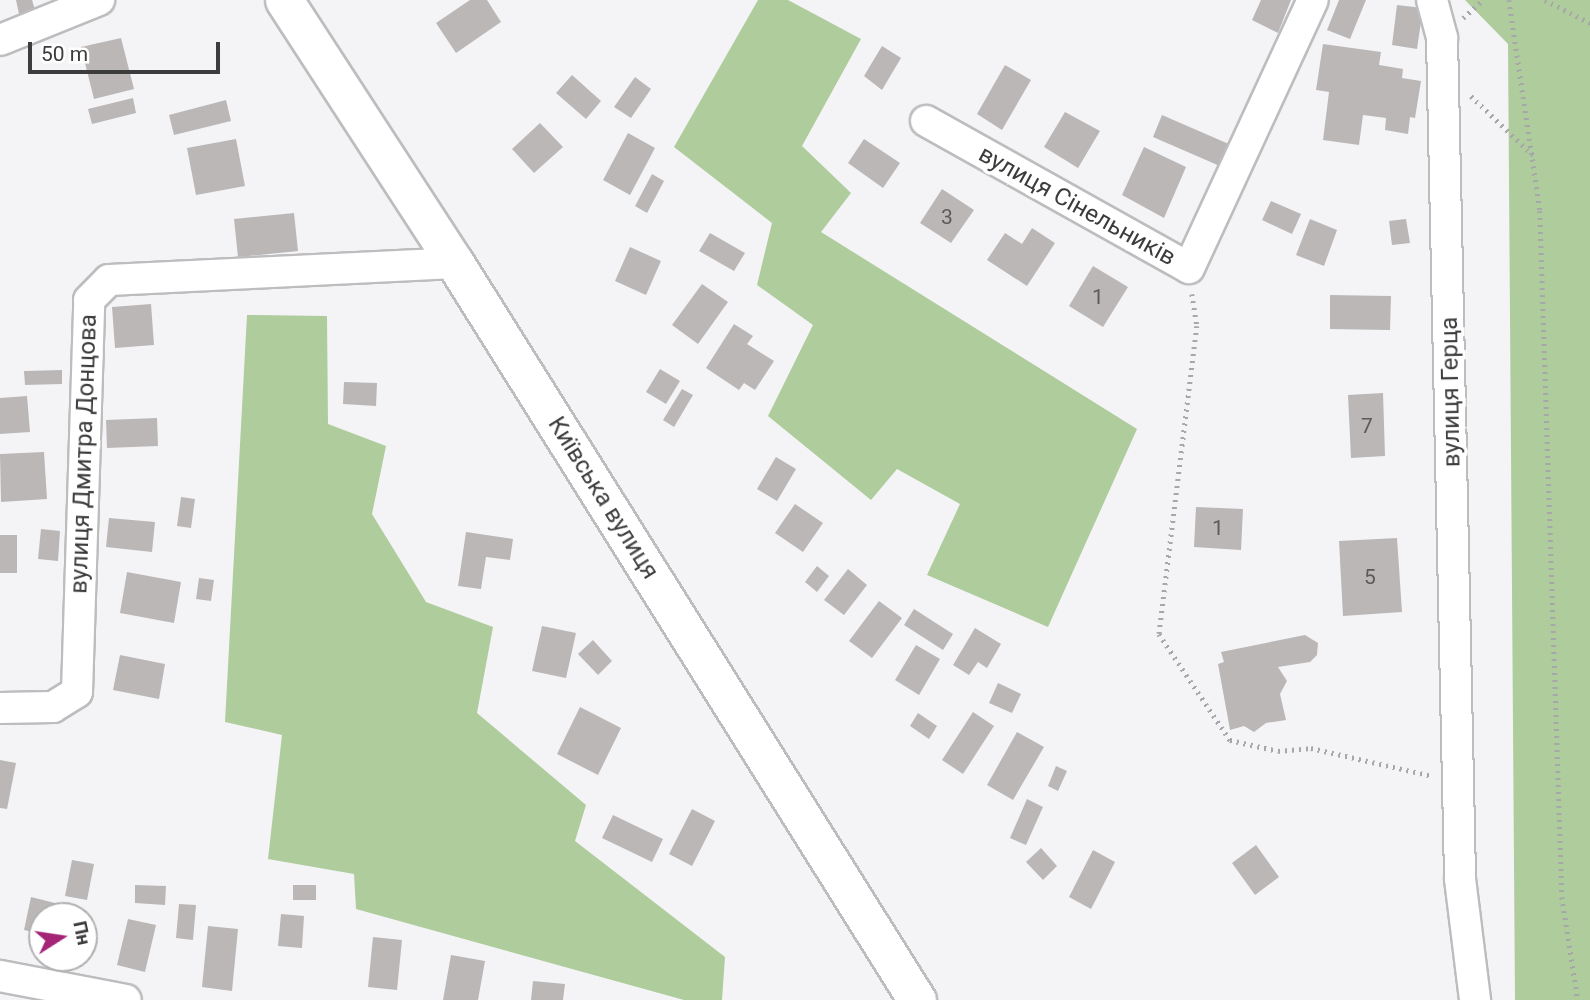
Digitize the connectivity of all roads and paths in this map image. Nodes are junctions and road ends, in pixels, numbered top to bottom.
1 (99, 0) edge
2 (284, 0) edge
3 (1313, 0) edge
4 (1432, 0) edge
5 (1508, 0) edge
6 (1545, 0) edge
7 (1590, 23) edge
8 (0, 40) edge
9 (1443, 69) junction
10 (926, 121) dead end
11 (1534, 156) junction
12 (455, 263) junction
13 (1189, 268) junction
14 (0, 708) edge
15 (1461, 785) junction
16 (0, 976) edge
17 (126, 1000) edge
18 (917, 1000) edge
19 (1475, 1000) edge
20 (1578, 1000) edge

1 - 8 street
2 - 12 street, Київська вулиця
3 - 13 street, вулиця Сінельників
4 - 9 street, вулиця Герца
5 - 11 path
6 - 7 path
9 - 11 path
9 - 15 street, вулиця Герца
10 - 13 street, вулиця Сінельників
11 - 20 path
12 - 14 street, вулиця Дмитра Донцова
12 - 18 street, Київська вулиця
13 - 15 path
15 - 19 street, вулиця Герца
16 - 17 street

